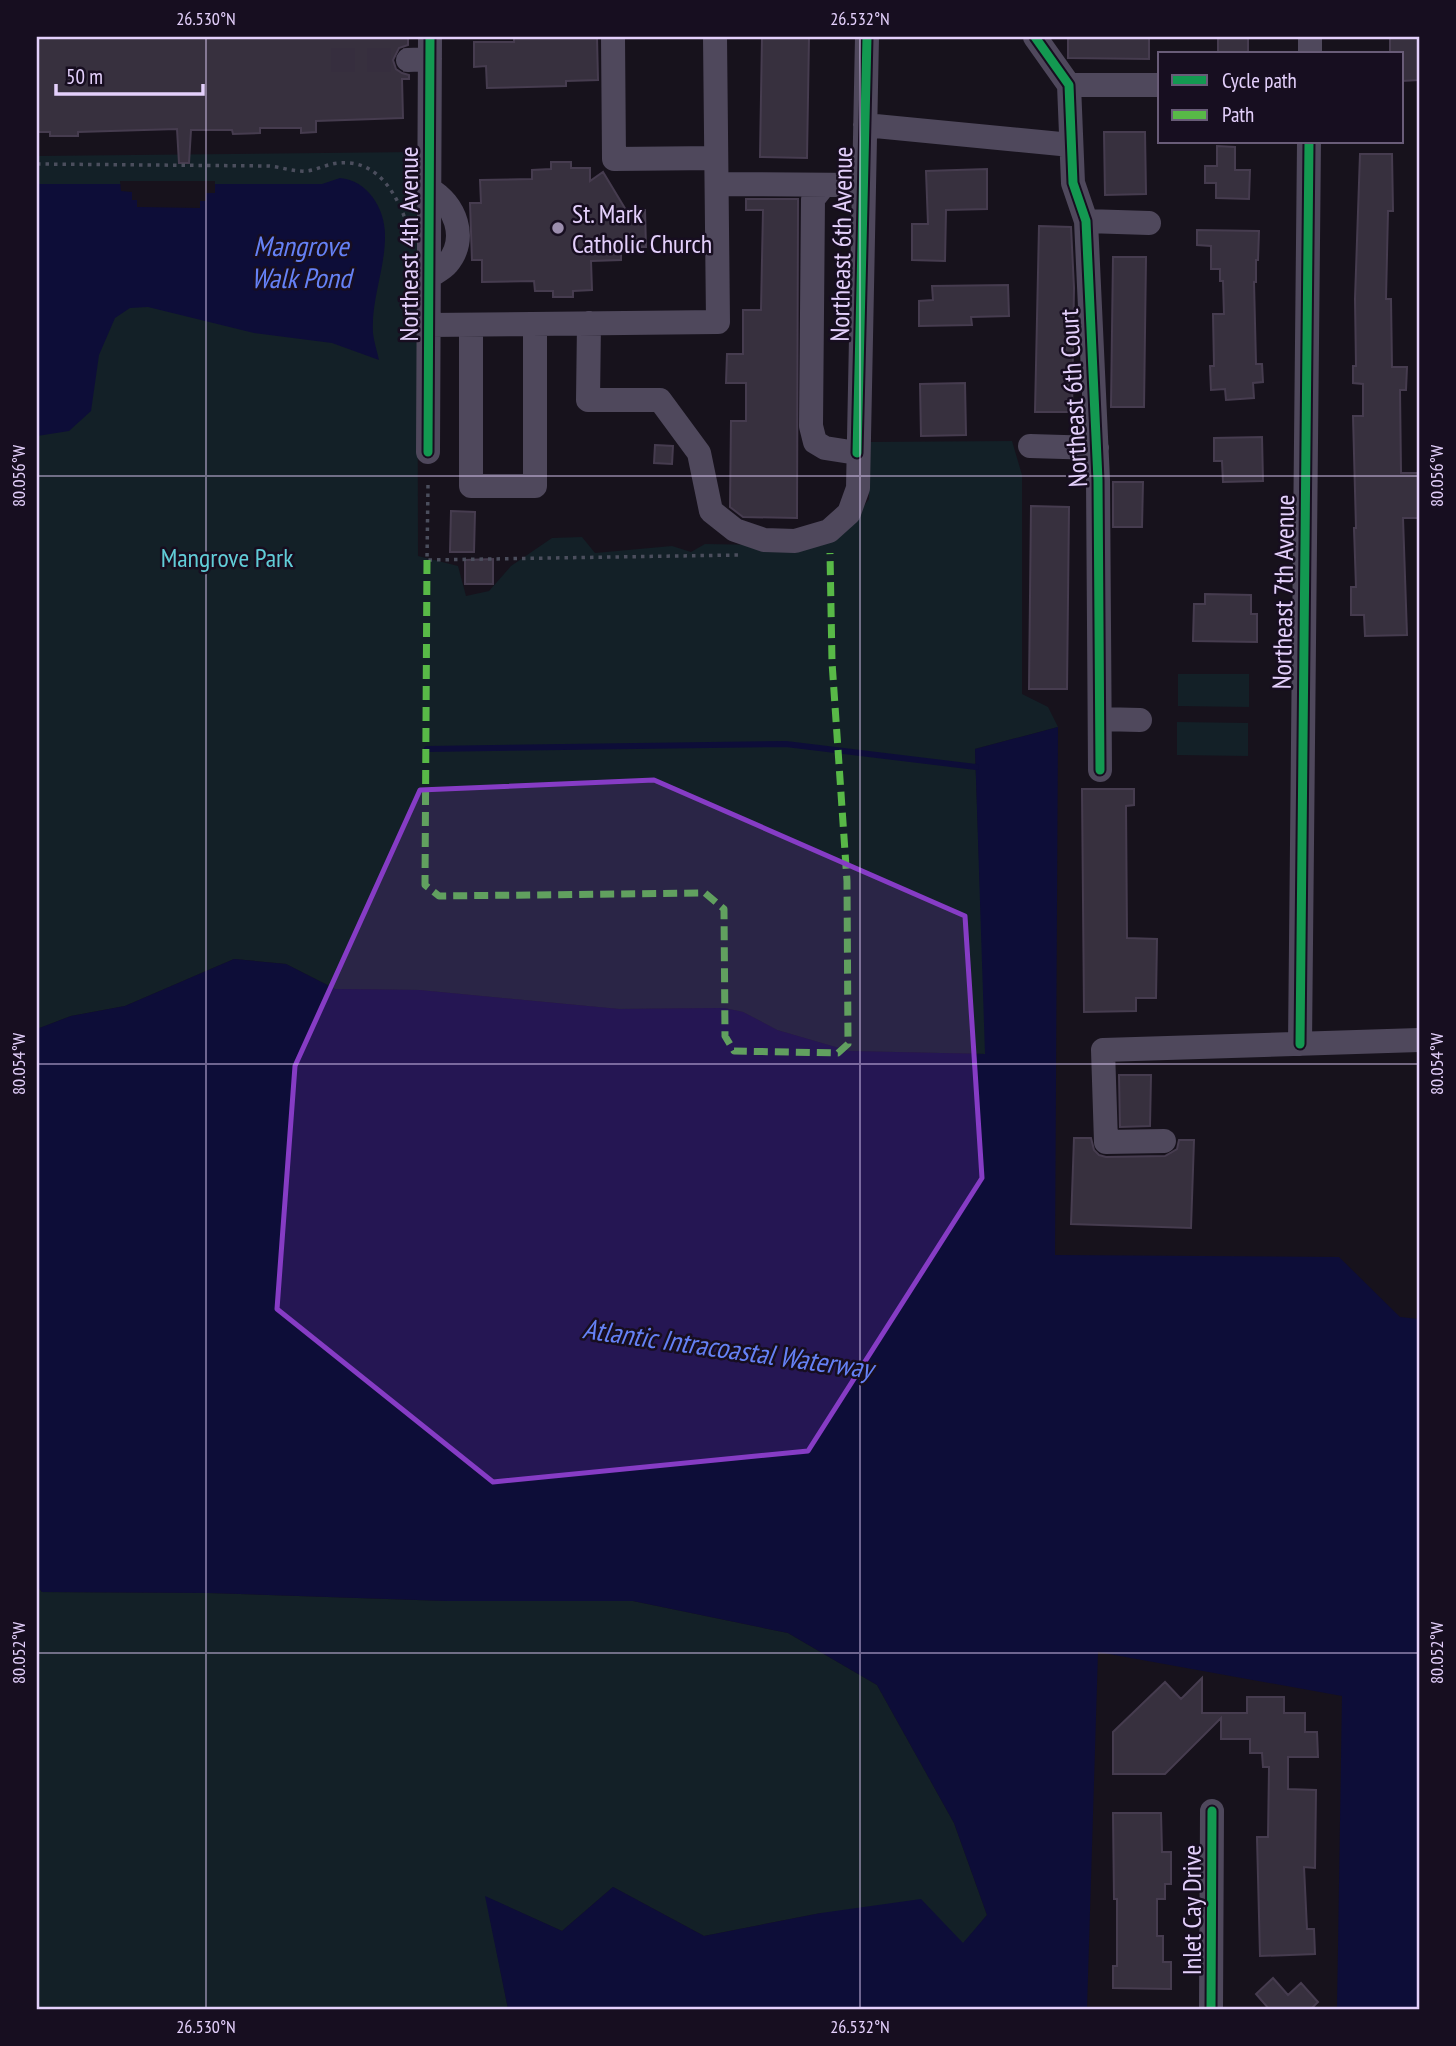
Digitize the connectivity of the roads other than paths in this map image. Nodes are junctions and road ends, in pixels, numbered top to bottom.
1 (613, 37) edge
2 (715, 37) edge
3 (867, 37) edge
4 (1035, 37) edge
5 (423, 52) edge
6 (1069, 85) junction
7 (1158, 85) edge
8 (865, 125) junction
9 (1309, 144) edge
10 (1071, 145) junction
11 (716, 158) junction
12 (716, 184) junction
13 (824, 185) junction
14 (864, 185) junction
15 (1086, 221) junction
16 (1149, 223) dead end
17 (589, 323) junction
18 (535, 324) junction
19 (429, 325) junction
20 (471, 325) junction
21 (1030, 446) dead end
22 (1097, 449) junction
23 (428, 452) dead end
24 (857, 453) junction
25 (1100, 719) junction
26 (1140, 720) dead end
27 (1101, 770) dead end
28 (1419, 1040) edge
29 (1300, 1044) junction
30 (1164, 1141) dead end
31 (1212, 1811) dead end
32 (1211, 2009) edge

1 - 11 street
2 - 11 street
3 - 8 street, Northeast 6th Avenue
4 - 6 street
5 - 19 street, Northeast 4th Avenue
6 - 7 street
6 - 10 street, Northeast 6th Court
8 - 10 street
8 - 14 street, Northeast 6th Avenue
9 - 29 street, Northeast 7th Avenue
10 - 15 street, Northeast 6th Court
11 - 12 street
12 - 13 street
12 - 17 street
13 - 14 street
13 - 24 street
14 - 24 street, Northeast 6th Avenue
15 - 16 street
15 - 22 street, Northeast 6th Court
17 - 18 street
17 - 24 street, Northeast 6th Avenue
18 - 20 street
18 - 20 street
19 - 20 street
19 - 23 street, Northeast 4th Avenue
21 - 22 street
22 - 25 street, Northeast 6th Court
25 - 26 street
25 - 27 street, Northeast 6th Court
28 - 29 street
29 - 30 street
31 - 32 street, Inlet Cay Drive

